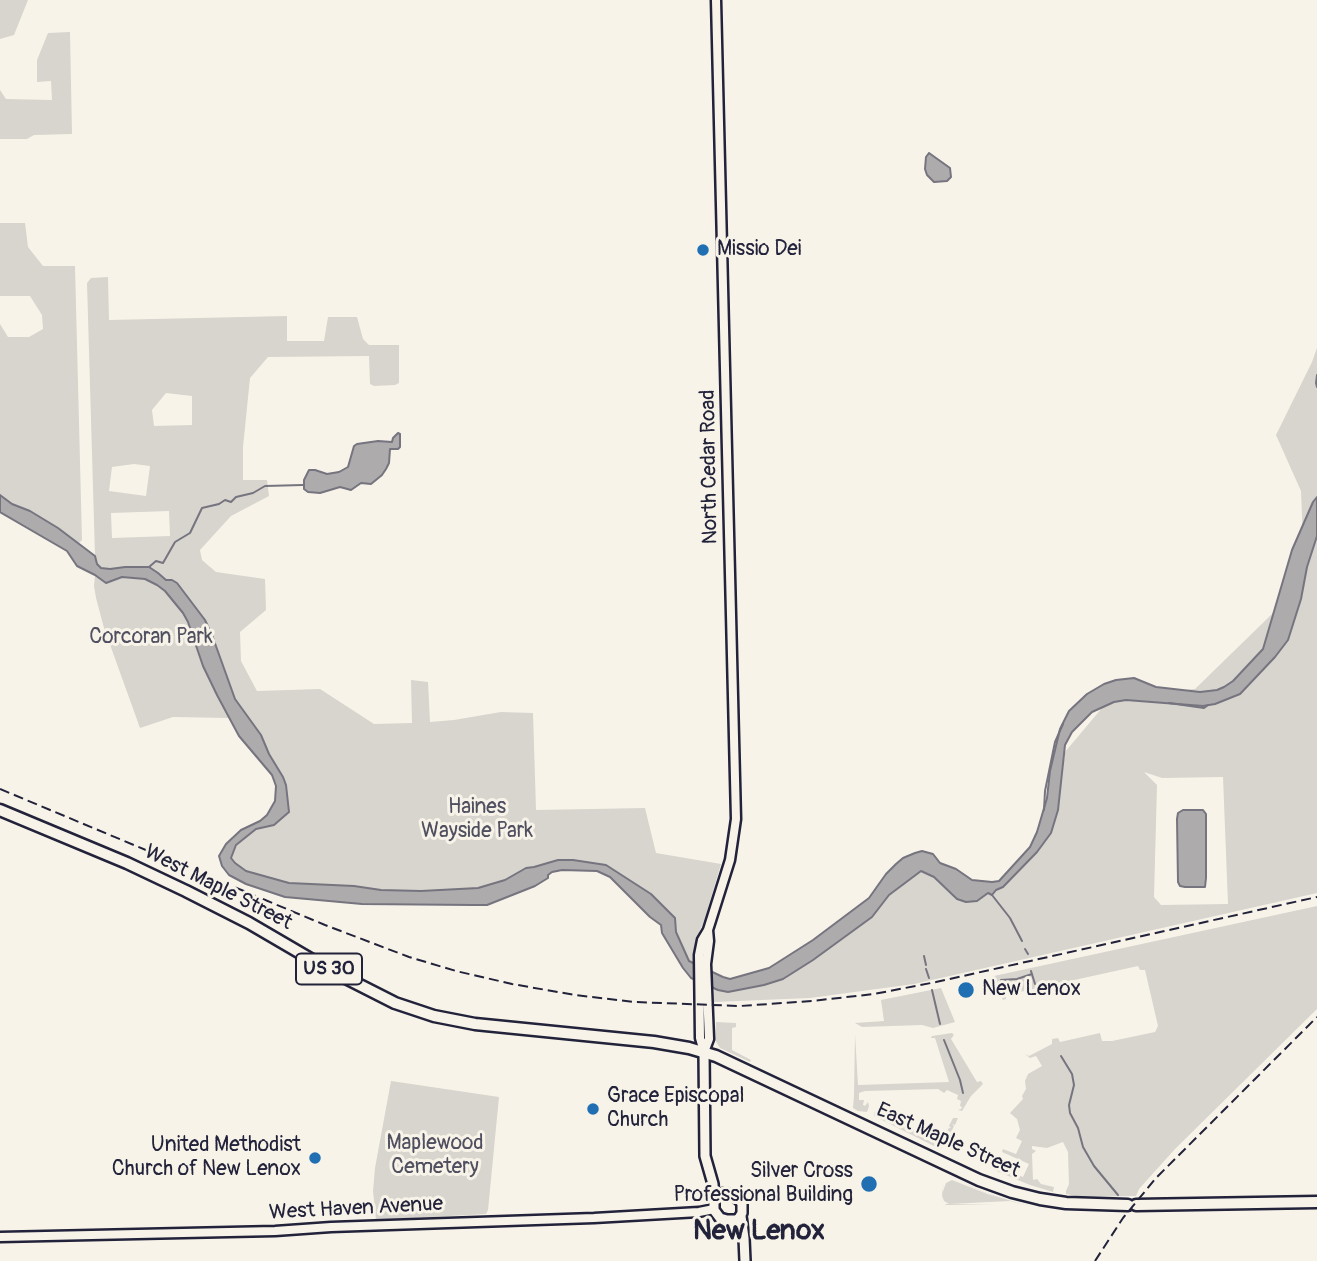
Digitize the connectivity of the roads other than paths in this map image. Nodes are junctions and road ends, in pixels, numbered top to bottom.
1 (716, 0) edge
2 (0, 810) edge
3 (704, 1052) junction
4 (713, 1184) junction
5 (725, 1193) junction
6 (1317, 1202) edge
7 (714, 1204) junction
8 (741, 1216) junction
9 (731, 1221) junction
10 (743, 1231) junction
11 (0, 1237) edge
12 (745, 1261) edge

1 - 3 street, North Cedar Road
2 - 3 main road, West Maple Street / US 30
3 - 4 main road, North Cedar Road
3 - 6 main road, East Maple Street / US 30
4 - 5 main road
4 - 7 main road, North Cedar Road
5 - 7 main road
5 - 8 main road
7 - 9 main road
7 - 11 street, West Haven Avenue
8 - 9 main road
8 - 10 main road
9 - 10 main road
10 - 12 main road

